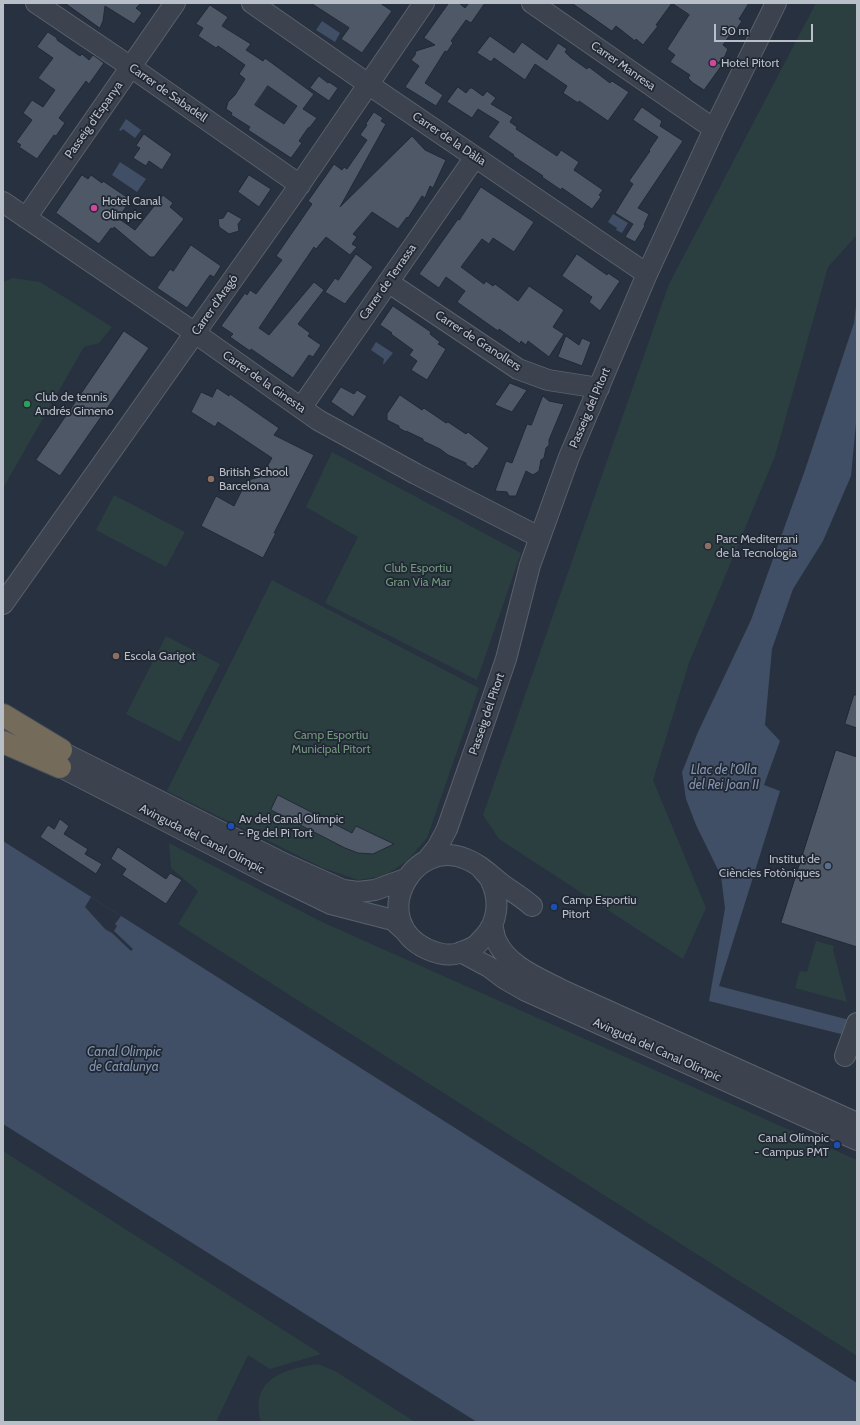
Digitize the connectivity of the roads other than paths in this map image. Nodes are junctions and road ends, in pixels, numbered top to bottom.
1 (36, 3) edge
2 (175, 3) edge
3 (252, 3) edge
4 (424, 3) edge
5 (532, 3) edge
6 (776, 3) edge
7 (131, 67) junction
8 (368, 84) junction
9 (714, 129) junction
10 (475, 157) junction
11 (300, 185) junction
12 (3, 202) edge
13 (26, 218) junction
14 (647, 274) junction
15 (388, 282) junction
16 (195, 333) junction
17 (599, 388) junction
18 (301, 408) junction
19 (539, 537) junction
20 (3, 604) edge
21 (3, 715) edge
22 (3, 724) edge
23 (3, 735) edge
24 (3, 742) edge
25 (61, 759) junction
26 (447, 829) junction
27 (460, 857) junction
28 (427, 860) junction
29 (480, 867) junction
30 (408, 878) junction
31 (494, 919) junction
32 (404, 930) junction
33 (461, 952) junction
34 (857, 1023) edge
35 (847, 1051) dead end
36 (857, 1123) edge
37 (857, 1140) edge

1 - 7 street, Carrer de Sabadell
2 - 7 street, Passeig d'Espanya
3 - 8 street, Carrer de la Dàlia
4 - 8 street, Carrer d'Aragó
5 - 9 street, Carrer Manresa
6 - 9 street, Passeig del Pitort
7 - 11 street, Carrer de Sabadell
7 - 13 street, Passeig d'Espanya
8 - 10 street, Carrer de la Dàlia
8 - 11 street, Carrer d'Aragó
9 - 14 street, Passeig del Pitort
10 - 14 street, Carrer de la Dàlia
10 - 15 street, Carrer de Terrassa
11 - 16 street, Carrer d'Aragó
12 - 13 street, Carrer de la Ginesta
13 - 16 street, Carrer de la Ginesta
14 - 17 street, Passeig del Pitort
15 - 17 street, Carrer de Granollers
15 - 18 street, Carrer de Terrassa
16 - 18 street, Carrer de la Ginesta
16 - 20 street, Carrer d'Aragó
17 - 19 street, Passeig del Pitort
18 - 19 street, Carrer de la Ginesta
19 - 26 street, Passeig del Pitort
21 - 25 highway
22 - 25 street, Avinguda del Canal Olímpic
23 - 25 street, Avinguda del Canal Olímpic
24 - 25 highway
25 - 30 street, Avinguda del Canal Olímpic
25 - 32 street, Avinguda del Canal Olímpic
26 - 27 street
26 - 28 street, Passeig del Pitort
27 - 28 street
27 - 29 street
28 - 30 street
29 - 31 street
29 - 31 street
30 - 32 street
31 - 33 street
31 - 36 street, Avinguda del Canal Olímpic
32 - 33 street
33 - 37 street, Avinguda del Canal Olímpic
34 - 35 street

